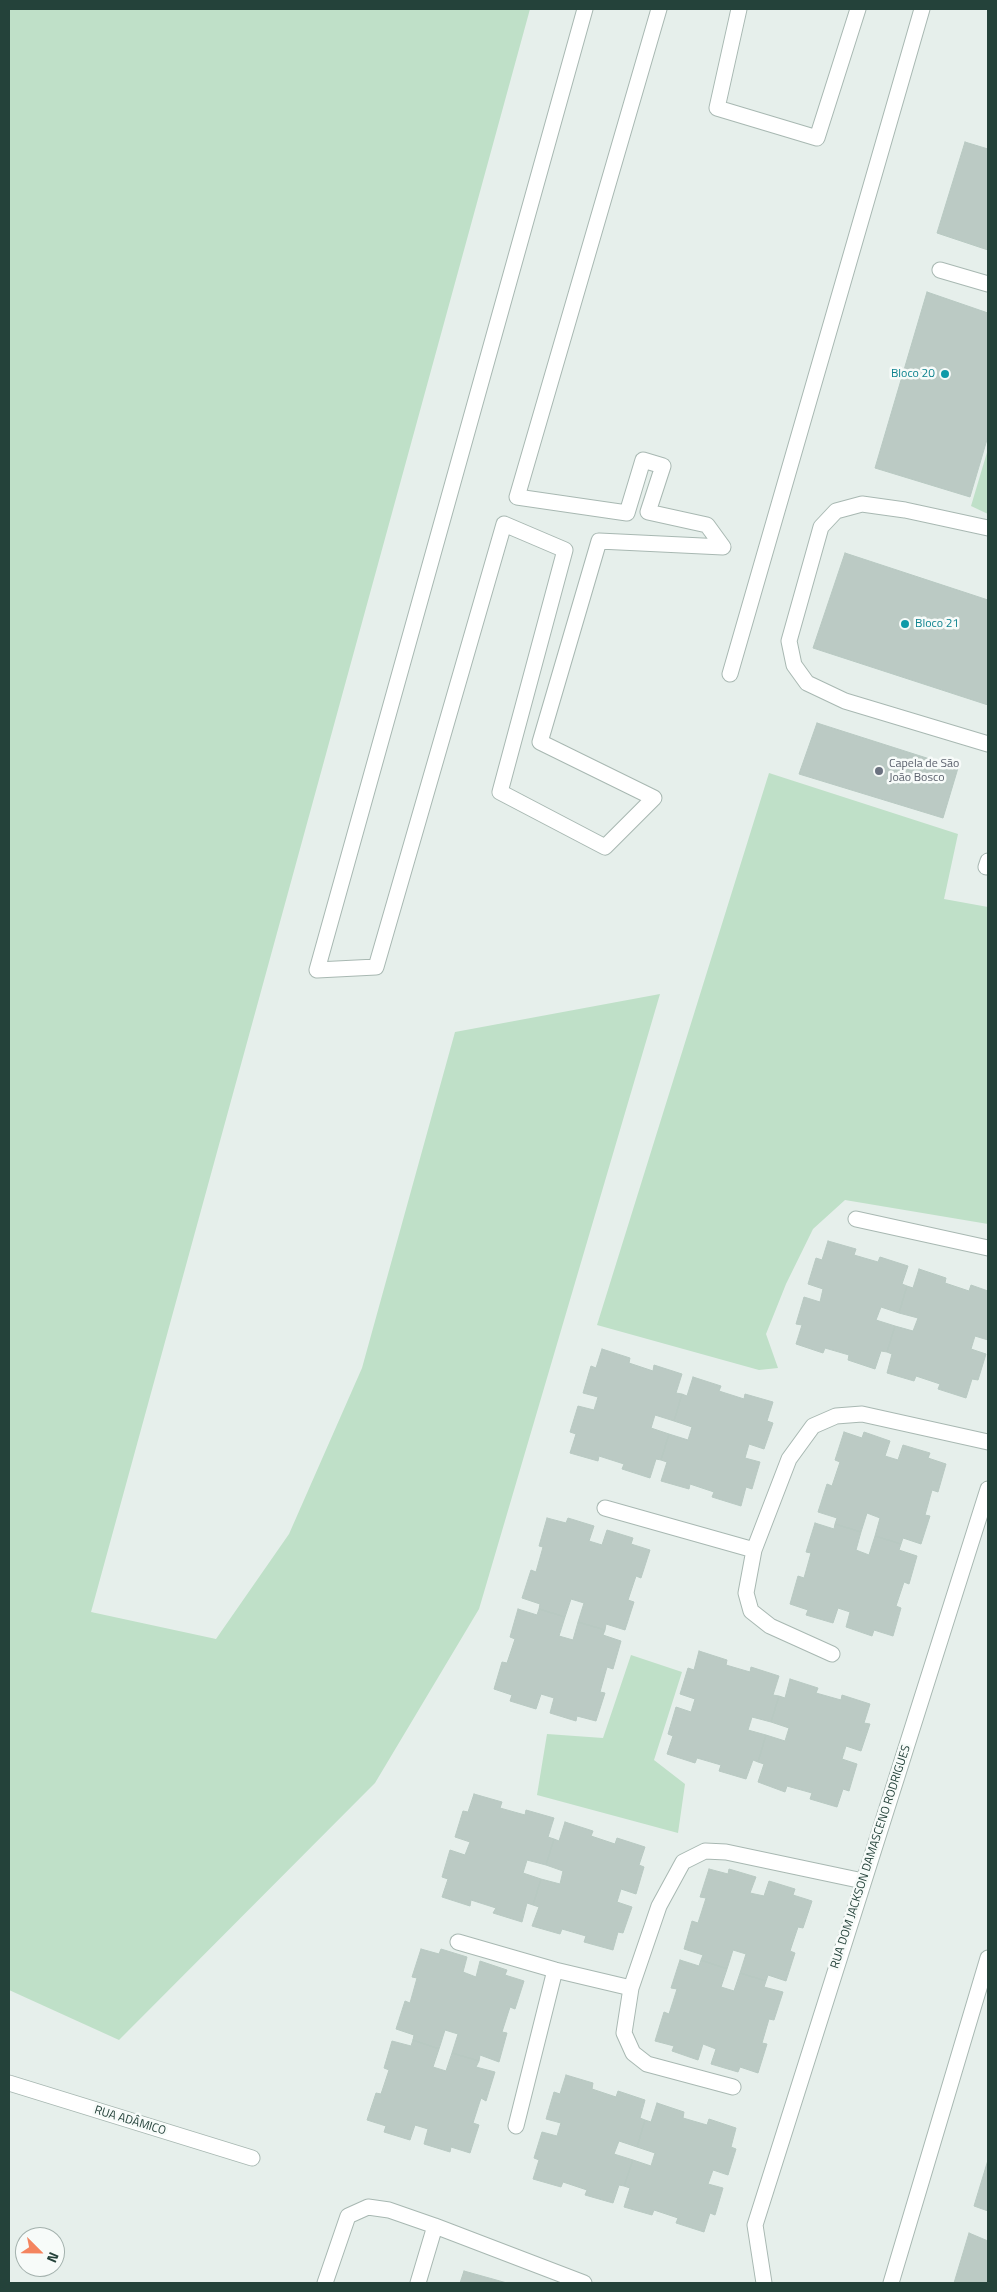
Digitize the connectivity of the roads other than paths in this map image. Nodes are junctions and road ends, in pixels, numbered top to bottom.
1 (585, 9) edge
2 (659, 9) edge
3 (739, 9) edge
4 (858, 9) edge
5 (922, 9) edge
6 (940, 270) dead end
7 (988, 284) edge
8 (988, 528) edge
9 (730, 674) dead end
10 (988, 744) edge
11 (856, 1219) dead end
12 (988, 1248) edge
13 (988, 1442) edge
14 (988, 1489) edge
15 (605, 1508) dead end
16 (754, 1550) junction
17 (832, 1654) dead end
18 (863, 1881) junction
19 (458, 1942) dead end
20 (988, 1958) edge
21 (554, 1970) junction
22 (631, 1988) junction
23 (9, 2083) edge
24 (733, 2087) dead end
25 (516, 2126) dead end
26 (252, 2158) dead end
27 (435, 2226) junction
28 (325, 2283) edge
29 (418, 2283) edge
30 (584, 2283) edge
31 (764, 2283) edge
32 (891, 2283) edge

1 - 2 street
3 - 4 street
5 - 9 street
6 - 7 street
8 - 10 street
11 - 12 street
13 - 16 street
14 - 18 street, RUA DOM JACKSON DAMASCENO RODRIGUES
15 - 16 street
16 - 17 street
18 - 22 street
18 - 31 street, RUA DOM JACKSON DAMASCENO RODRIGUES
19 - 21 street
20 - 32 street
21 - 22 street
21 - 25 street
22 - 24 street
23 - 26 street, RUA ADÂMICO
27 - 28 street
27 - 29 street
27 - 30 street

